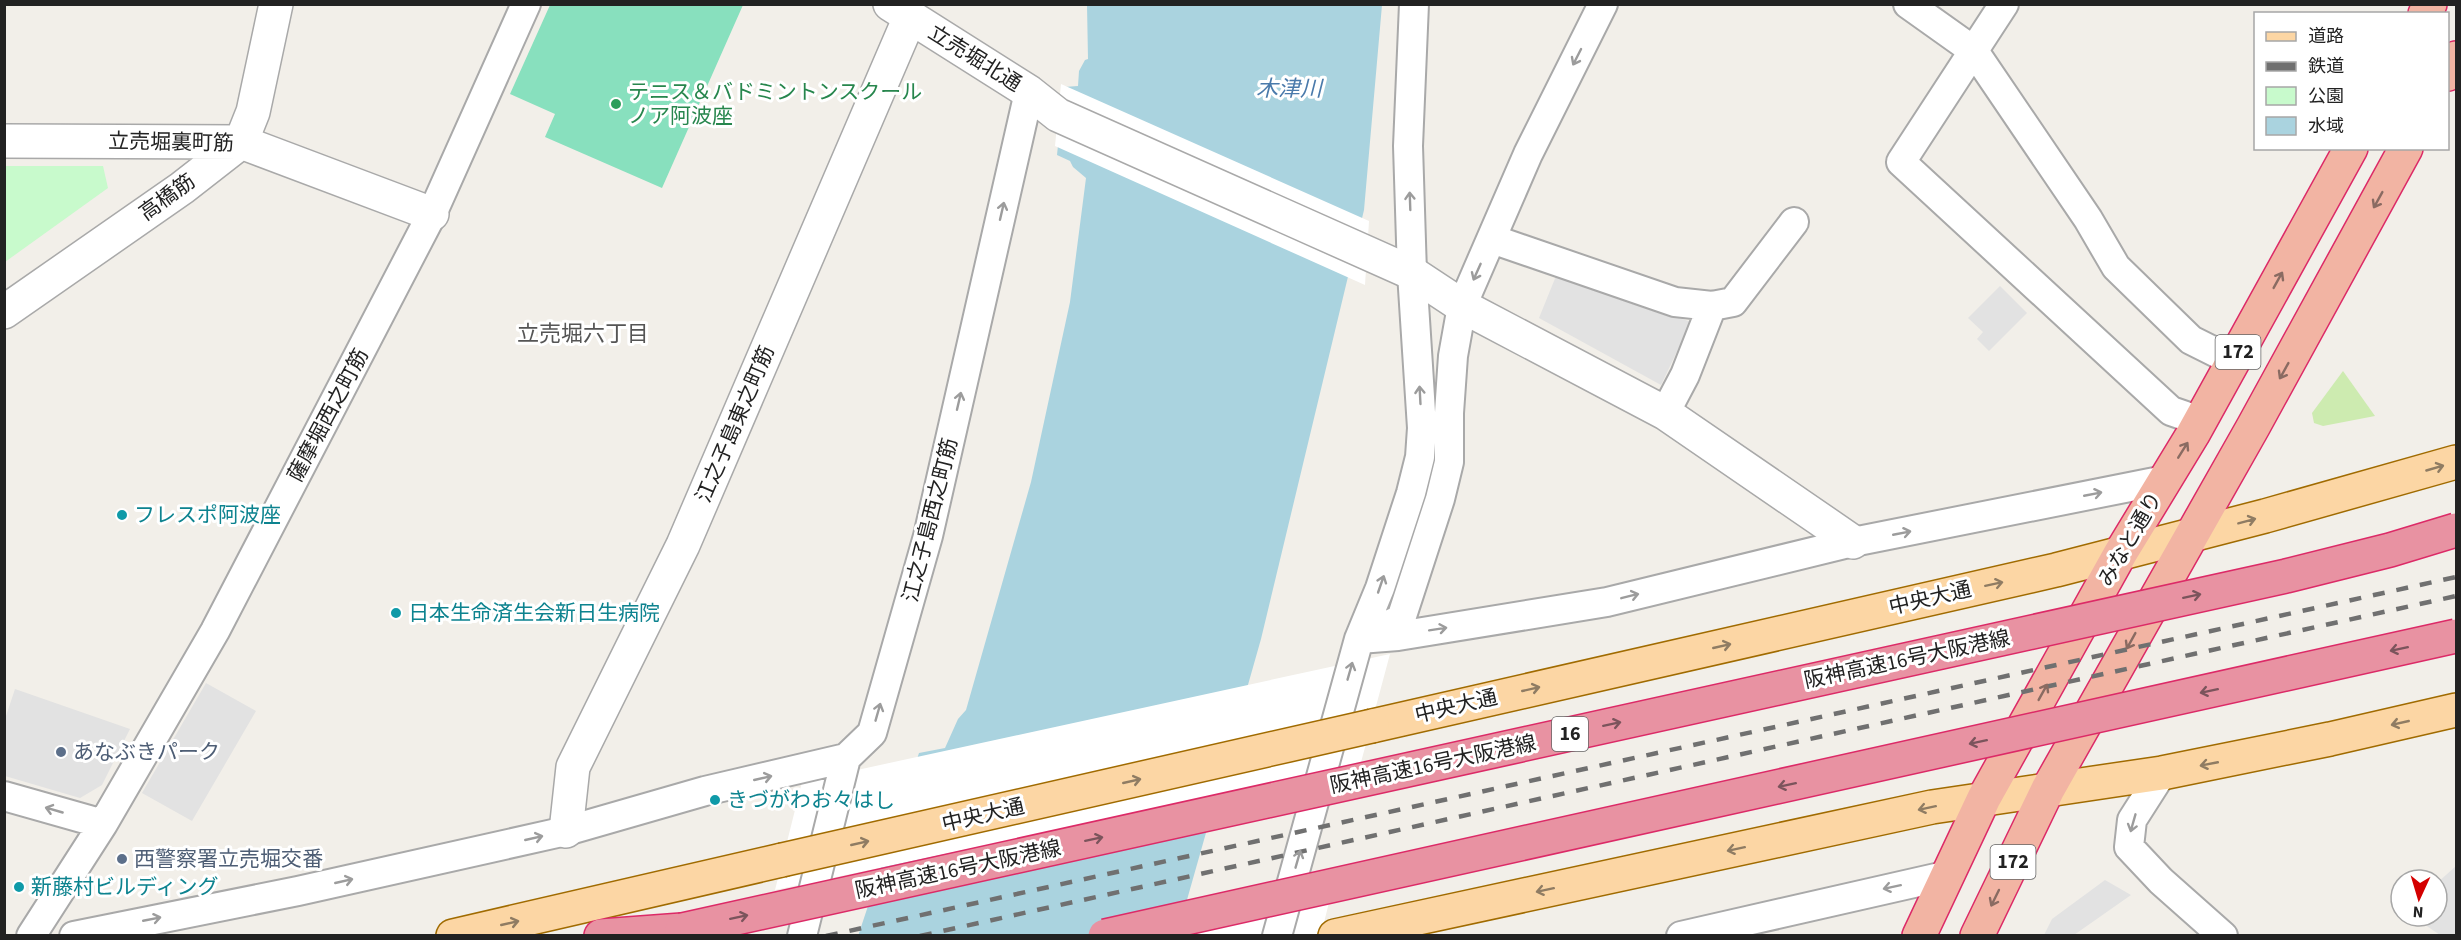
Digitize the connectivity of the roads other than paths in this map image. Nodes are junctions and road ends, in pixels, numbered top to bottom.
1 (276, 4) edge
2 (526, 4) edge
3 (1414, 4) edge
4 (1603, 4) edge
5 (1908, 4) edge
6 (2004, 4) edge
7 (900, 11) edge
8 (1974, 51) junction
9 (2457, 58) edge
10 (2449, 72) edge
11 (1029, 92) junction
12 (4, 141) edge
13 (242, 142) junction
14 (2350, 150) edge
15 (2405, 150) edge
16 (432, 214) junction
17 (1794, 222) dead end
18 (1492, 239) junction
19 (1412, 273) junction
20 (1462, 306) junction
21 (1712, 306) junction
22 (4, 312) edge
23 (2233, 361) junction
24 (1665, 413) junction
25 (2200, 421) junction
26 (2457, 462) edge
27 (2165, 480) junction
28 (2457, 530) edge
29 (2191, 536) junction
30 (1853, 543) junction
31 (2120, 554) junction
32 (2457, 636) edge
33 (1359, 639) junction
34 (2457, 710) edge
35 (846, 758) junction
36 (2162, 773) junction
37 (2048, 789) junction
38 (4, 796) edge
39 (1984, 798) junction
40 (103, 824) junction
41 (566, 831) junction
42 (1949, 875) junction
43 (668, 933) edge
44 (31, 936) edge
45 (75, 936) edge
46 (453, 936) edge
47 (601, 936) edge
48 (802, 936) edge
49 (1105, 936) edge
50 (1277, 936) edge
51 (1335, 936) edge
52 (1681, 936) edge
53 (1919, 936) edge
54 (1977, 936) edge
55 (2223, 936) edge

1 - 13 street
2 - 16 street, 薩摩堀西之町筋
19 -> 3 street
4 -> 18 street
5 - 8 street
6 - 8 street
7 - 11 street, 立売堀北通
7 - 41 street, 江之子島東之町筋
8 - 23 street
8 - 25 street
9 - 10 highway
11 - 19 street, 立売堀北通
35 -> 11 street, 江之子島西之町筋
12 - 13 street, 立売堀裏町筋
13 - 16 street, 立売堀裏町筋
13 - 22 street, 高橋筋
23 -> 14 highway, みなと通り / 172
15 -> 29 highway, 172
16 - 40 street, 薩摩堀西之町筋
17 - 21 street
18 -> 20 street
18 - 21 street
19 - 20 street, 立売堀北通
33 -> 19 street
20 - 24 street, 立売堀北通
20 - 33 street
21 - 24 street
23 - 25 highway, みなと通り / 172
24 - 30 street, 立売堀北通
27 -> 25 highway, みなと通り / 172
29 -> 26 main road, 中央大通
30 -> 27 street
27 - 31 highway, みなと通り / 172
43 -> 28 highway, 阪神高速16号大阪港線 / 16, bridge
29 - 31 main road, 中央大通
29 -> 37 highway, 172
33 -> 30 street
39 -> 31 highway, みなと通り / 172
46 -> 31 main road, 中央大通, bridge
32 -> 49 highway, bridge
50 -> 33 street
34 -> 36 main road
41 -> 35 street
35 - 48 street
36 - 37 main road
36 -> 55 street
37 - 39 main road
37 -> 54 highway, 172
40 -> 38 street
39 - 42 highway, みなと通り / 172
39 -> 51 main road
40 - 44 street, 薩摩堀西之町筋
45 -> 41 street
42 -> 52 street
42 - 53 highway, みなと通り / 172
43 - 47 highway, 16

